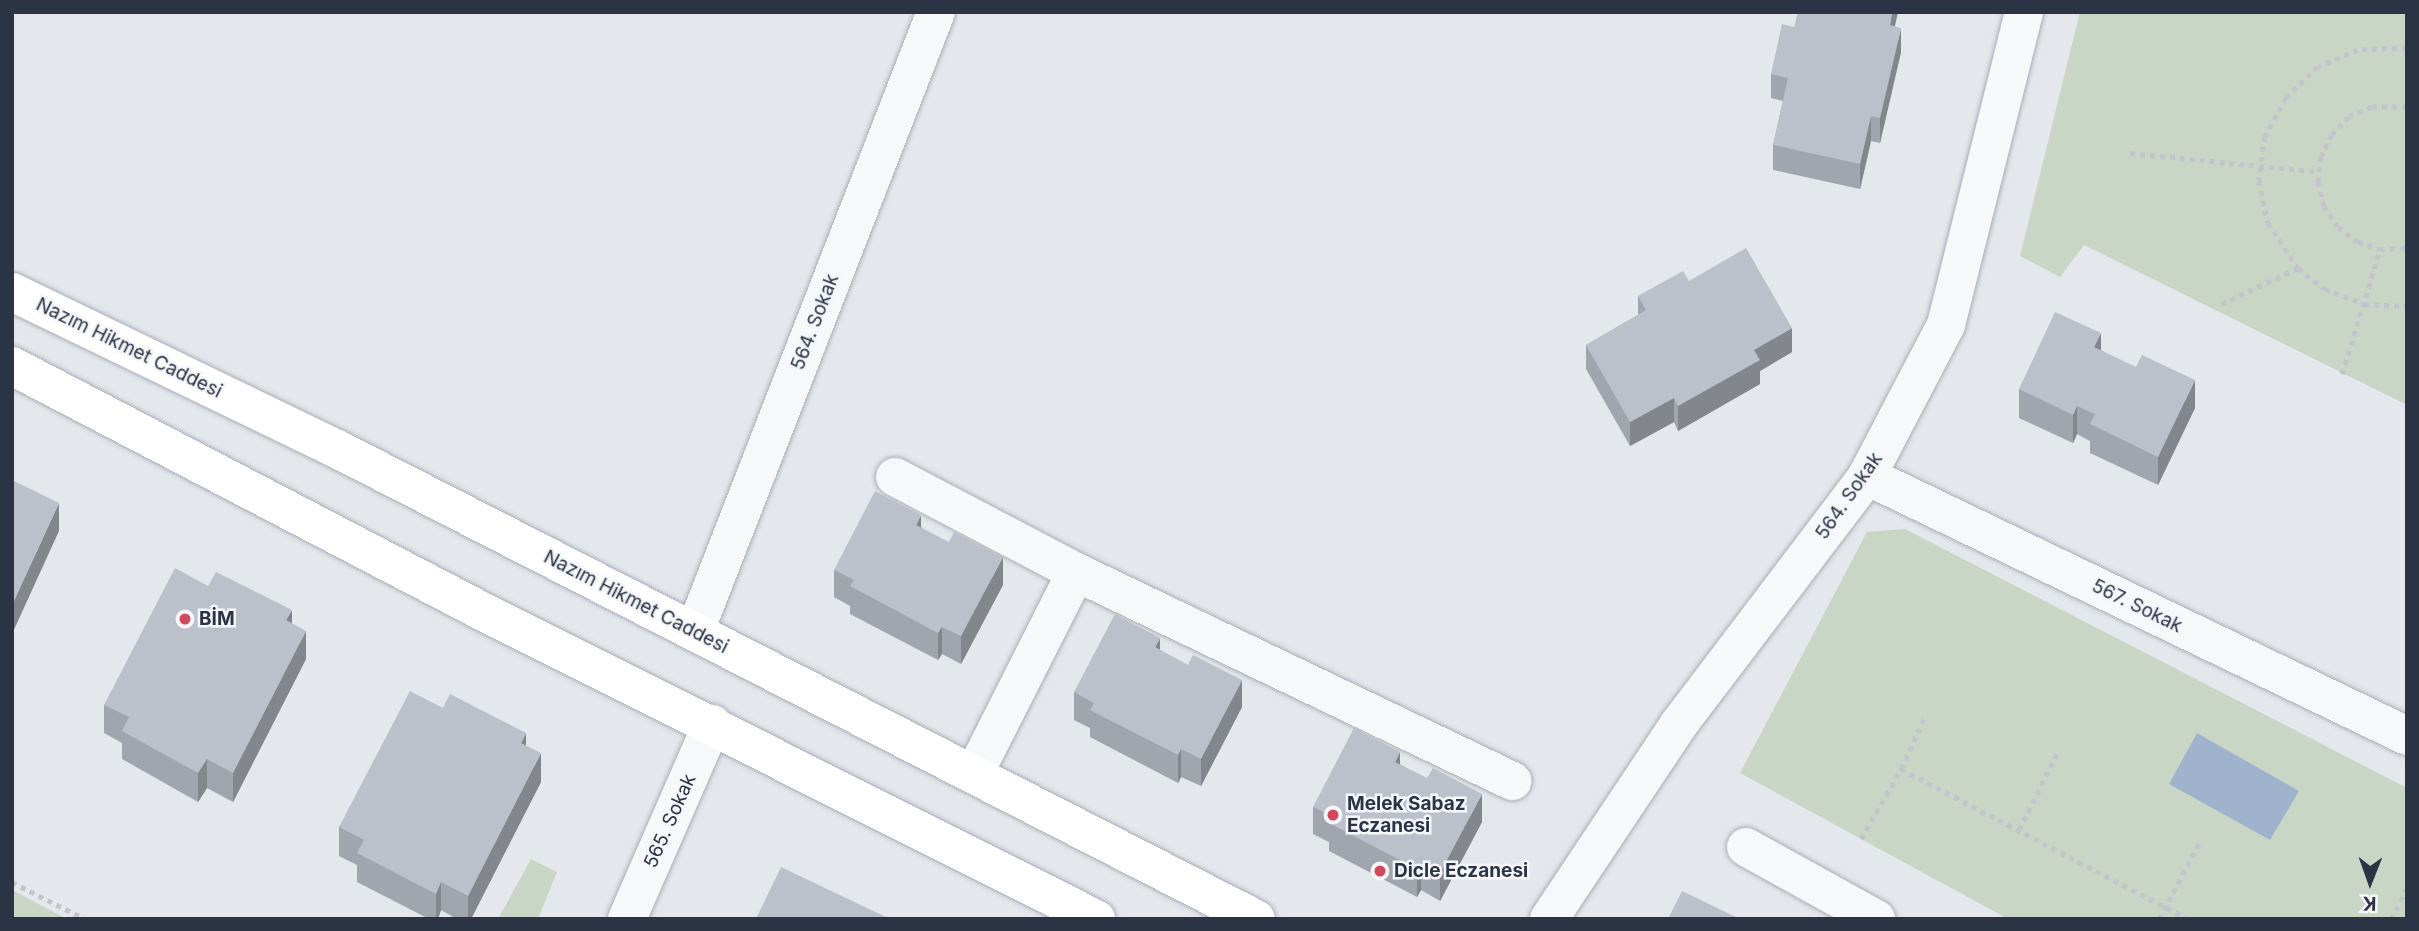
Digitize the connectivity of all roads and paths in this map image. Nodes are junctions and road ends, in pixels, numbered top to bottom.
1 (935, 12) edge
2 (2024, 12) edge
3 (2407, 48) edge
4 (2407, 107) edge
5 (2130, 153) dead end
6 (2261, 166) junction
7 (2319, 172) junction
8 (2407, 248) edge
9 (2380, 249) junction
10 (2298, 268) junction
11 (12, 292) edge
12 (2221, 304) dead end
13 (2364, 304) junction
14 (2407, 306) edge
15 (12, 366) edge
16 (2343, 373) dead end
17 (1867, 476) junction
18 (895, 477) dead end
19 (1076, 572) junction
20 (695, 632) junction
21 (1925, 716) dead end
22 (712, 724) junction
23 (2407, 736) edge
24 (2057, 753) dead end
25 (1901, 769) junction
26 (974, 774) junction
27 (1513, 781) dead end
28 (2019, 830) junction
29 (1861, 839) dead end
30 (2199, 843) dead end
31 (1746, 847) dead end
32 (12, 882) edge
33 (2407, 889) edge
34 (2165, 907) junction
35 (85, 919) edge
36 (627, 919) edge
37 (1096, 919) edge
38 (1256, 919) edge
39 (1549, 919) edge
40 (1875, 919) edge
41 (2159, 919) edge
42 (2188, 919) edge
43 (2391, 919) edge

1 - 20 street, 564. Sokak
2 - 17 street, 564. Sokak
3 - 6 path
4 - 7 path
5 - 6 path
6 - 7 path
6 - 10 path
7 - 9 path
8 - 9 path
9 - 13 path
10 - 12 path
10 - 13 path
11 - 20 main road, Nazım Hikmet Caddesi
13 - 14 path
13 - 16 path
15 - 22 main road
17 - 23 street, 567. Sokak
17 - 39 street, 564. Sokak
18 - 19 street
19 - 26 street
19 - 27 street
20 - 26 main road, Nazım Hikmet Caddesi
21 - 25 path
22 - 36 street, 565. Sokak
22 - 37 main road
24 - 28 path
25 - 28 path
25 - 29 path
26 - 38 main road, Nazım Hikmet Caddesi
28 - 34 path
30 - 34 path
31 - 40 street
32 - 35 path
33 - 43 path
34 - 41 path
34 - 42 path

